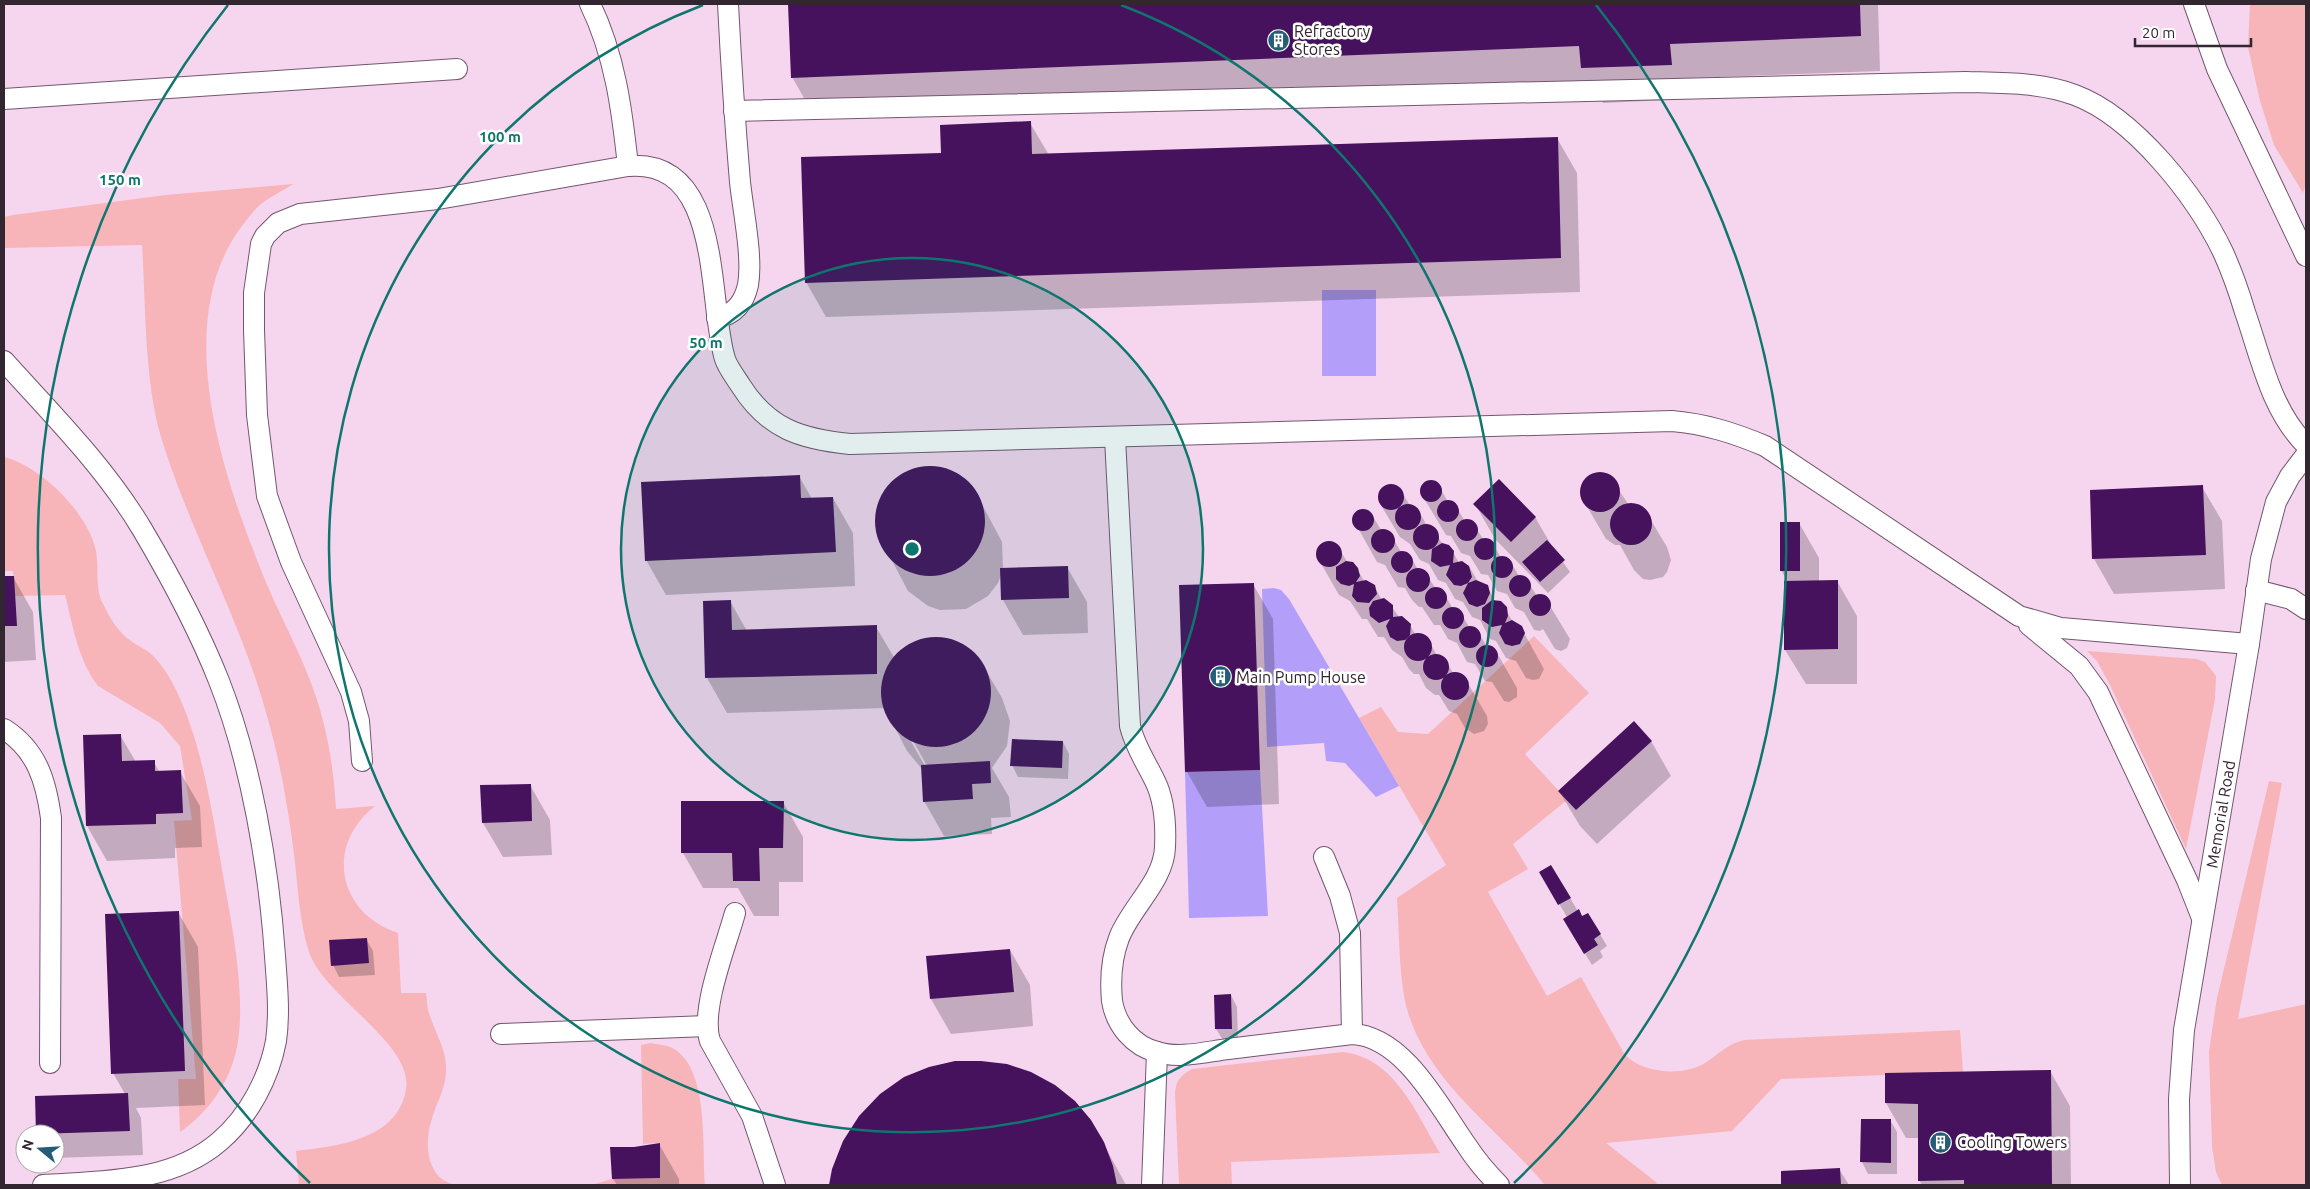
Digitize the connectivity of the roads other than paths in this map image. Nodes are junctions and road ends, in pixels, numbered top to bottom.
1 (590, 4) edge
2 (728, 4) edge
3 (2194, 4) edge
4 (457, 69) dead end
5 (4, 98) edge
6 (734, 112) junction
7 (628, 166) junction
8 (2306, 256) edge
9 (717, 318) junction
10 (4, 361) edge
11 (1115, 438) junction
12 (2306, 445) edge
13 (2306, 456) edge
14 (2256, 590) junction
15 (2005, 608) junction
16 (2306, 609) edge
17 (2249, 644) junction
18 (4, 729) edge
19 (362, 761) dead end
20 (1324, 857) dead end
21 (735, 913) dead end
22 (2203, 920) junction
23 (707, 1026) junction
24 (501, 1034) dead end
25 (1352, 1034) junction
26 (1156, 1052) junction
27 (50, 1063) dead end
28 (43, 1185) edge
29 (776, 1185) edge
30 (1152, 1185) edge
31 (1499, 1185) edge
32 (2180, 1185) edge

1 - 7 lane
2 - 6 lane
3 - 8 lane
4 - 5 lane
6 - 9 lane
6 - 12 lane
7 - 9 lane
7 - 19 lane
9 - 11 lane
10 - 28 lane
11 - 15 lane
11 - 26 lane
13 - 14 lane, Memorial Road
14 - 16 lane
14 - 17 lane, Memorial Road
15 - 17 lane
15 - 22 lane
17 - 22 lane, Memorial Road
18 - 27 lane
20 - 25 lane
21 - 23 lane
22 - 32 lane, Memorial Road
23 - 24 lane
23 - 29 lane
25 - 26 lane
25 - 31 lane
26 - 30 lane

